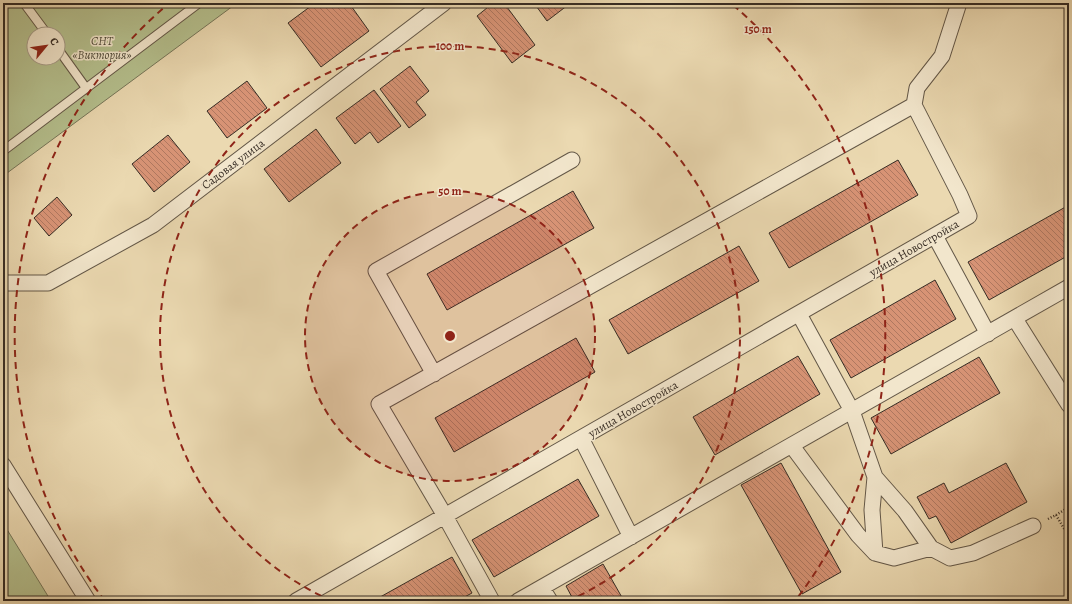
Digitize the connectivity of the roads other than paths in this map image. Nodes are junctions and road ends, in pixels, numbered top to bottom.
1 (24, 3) edge
2 (199, 3) edge
3 (444, 3) edge
4 (959, 3) edge
5 (41, 26) edge
6 (66, 60) edge
7 (86, 88) junction
8 (914, 105) junction
9 (3, 151) edge
10 (572, 160) dead end
11 (935, 236) junction
12 (3, 283) edge
13 (1069, 287) edge
14 (799, 314) junction
15 (1015, 319) junction
16 (988, 334) junction
17 (434, 374) junction
18 (1069, 405) edge
19 (852, 411) junction
20 (582, 438) junction
21 (792, 446) junction
22 (3, 465) edge
23 (875, 477) junction
24 (445, 516) junction
25 (1033, 526) road end
26 (631, 537) junction
27 (932, 548) junction
28 (875, 553) junction
29 (542, 588) junction
30 (316, 596) edge
31 (88, 601) edge
32 (296, 601) edge
33 (492, 601) edge
34 (518, 601) edge
35 (550, 601) edge

1 - 5 lane
2 - 7 lane
3 - 12 street, Садовая улица
4 - 8 street
6 - 7 lane
7 - 9 lane
8 - 11 street, улица Новостройка
8 - 17 street
10 - 17 street
11 - 14 street, улица Новостройка
11 - 16 street
13 - 15 street
14 - 19 street
14 - 20 street, улица Новостройка
15 - 16 street
15 - 18 street
16 - 19 street
17 - 24 street
19 - 21 street
19 - 23 street
20 - 24 street, улица Новостройка
20 - 26 street
21 - 26 street
21 - 28 street
22 - 31 street
23 - 27 street
23 - 28 street
24 - 30 street, улица Новостройка
24 - 33 street
25 - 27 street
26 - 29 street
27 - 28 street
29 - 34 street
29 - 35 street
30 - 32 street, улица Новостройка

